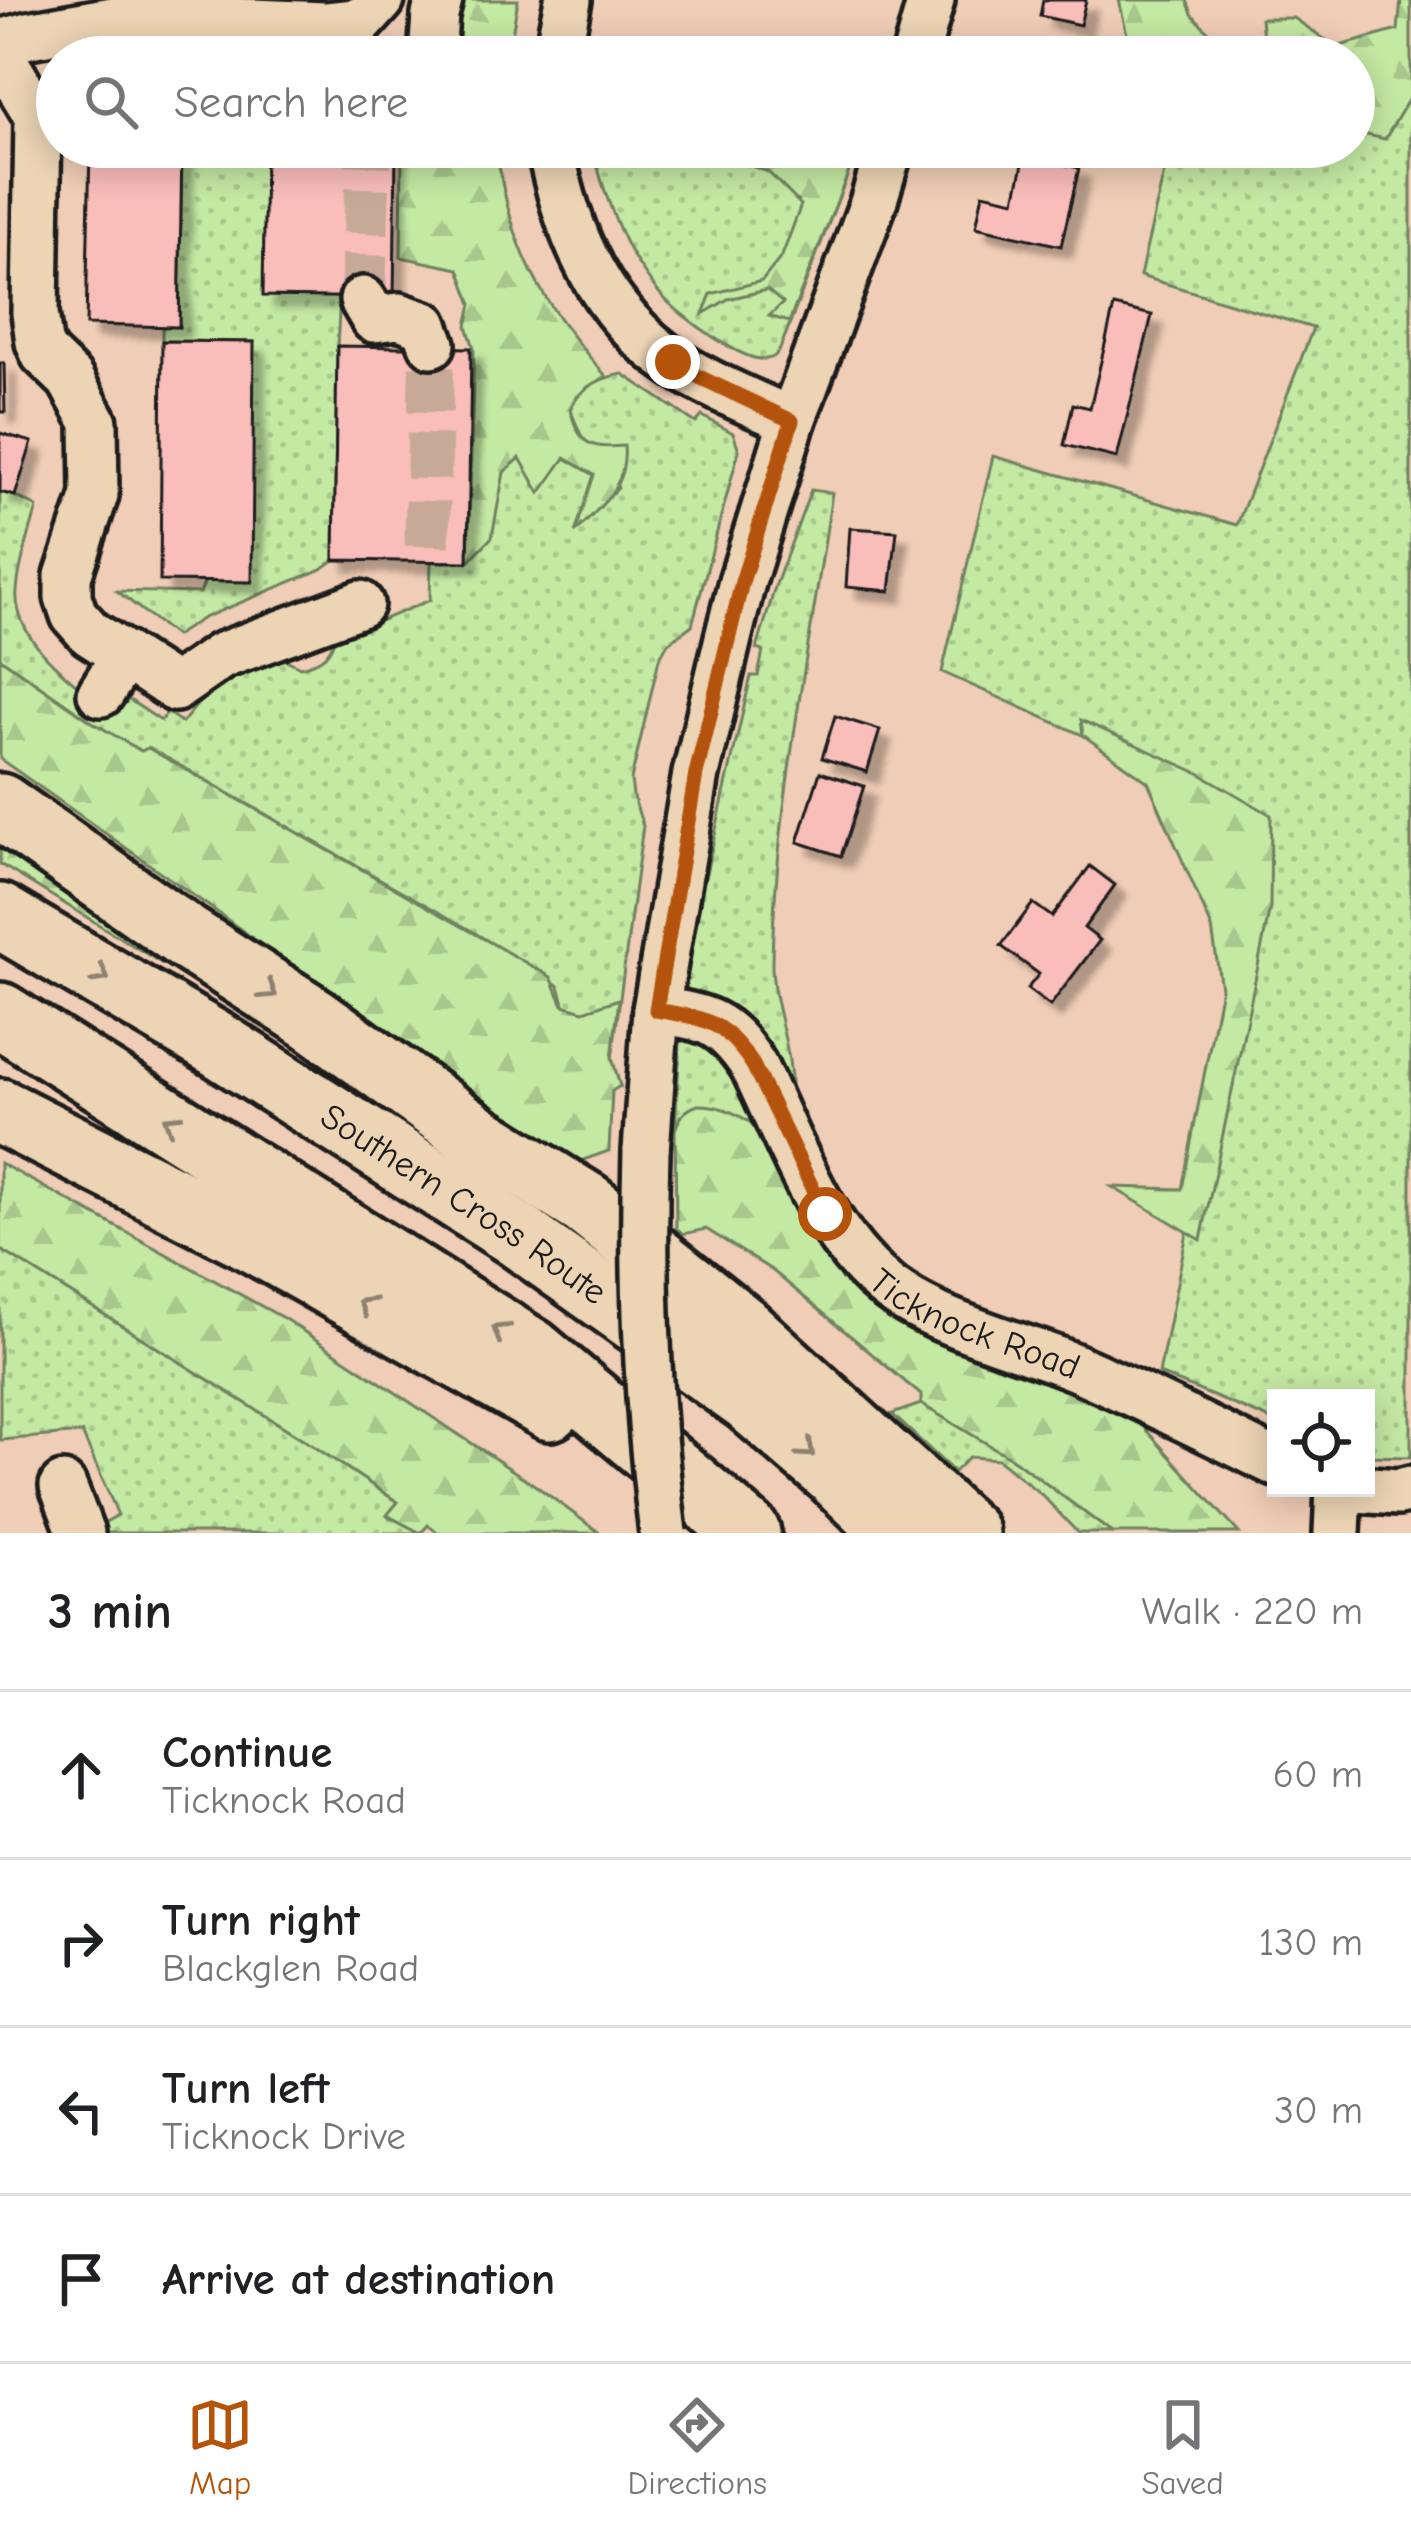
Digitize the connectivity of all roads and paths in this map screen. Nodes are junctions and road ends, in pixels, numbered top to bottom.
1 (380, 0) edge
2 (439, 0) edge
3 (568, 0) edge
4 (931, 0) edge
5 (281, 12) edge
6 (435, 36) edge
7 (561, 36) edge
8 (921, 36) edge
9 (0, 44) edge
10 (0, 55) edge
11 (36, 114) edge
12 (37, 168) edge
13 (555, 168) edge
14 (884, 168) edge
15 (363, 300) dead end
16 (432, 344) dead end
17 (792, 421) junction
18 (360, 604) dead end
19 (0, 806) edge
20 (0, 916) edge
21 (656, 1010) junction
22 (0, 1015) edge
23 (0, 1111) edge
24 (478, 1137) junction
25 (749, 1400) junction
26 (1267, 1459) edge
27 (63, 1486) dead end
28 (1411, 1489) edge
29 (1375, 1490) edge
30 (1341, 1497) edge
31 (676, 1508) edge
32 (81, 1533) edge
33 (748, 1533) edge
34 (896, 1533) edge
35 (966, 1533) edge
36 (1337, 1533) edge

1 - 5 street
2 - 6 street
3 - 7 street
4 - 8 street
5 - 9 street
10 - 11 street
12 - 18 street
13 - 17 street
14 - 17 street
15 - 16 street
17 - 21 street
19 -> 24 highway
20 -> 25 highway, Southern Cross Route
21 - 26 street, Ticknock Road
21 - 31 street, bridge
31 -> 22 highway
31 -> 23 highway
24 - 25 highway
24 - 35 highway
25 -> 34 highway, Southern Cross Route
27 - 32 street
28 - 29 street
30 - 36 street
31 - 33 highway

